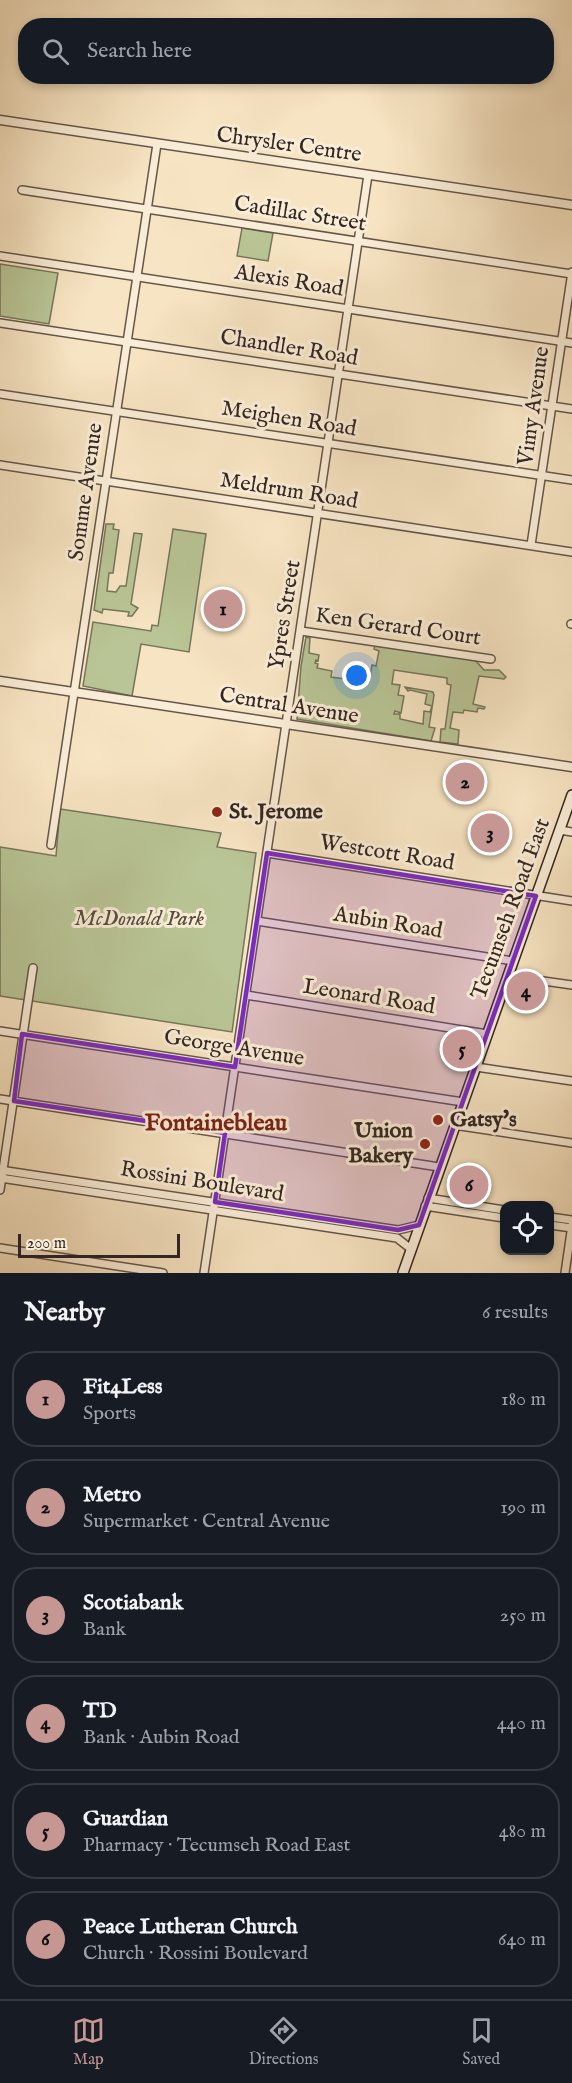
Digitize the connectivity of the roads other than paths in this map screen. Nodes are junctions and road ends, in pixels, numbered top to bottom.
1 (0, 120) edge
2 (157, 144) junction
3 (368, 175) junction
4 (22, 190) dead end
5 (572, 205) edge
6 (147, 209) junction
7 (360, 242) junction
8 (0, 256) edge
9 (572, 273) edge
10 (137, 276) junction
11 (350, 309) junction
12 (0, 323) edge
13 (562, 341) junction
14 (127, 342) junction
15 (572, 343) edge
16 (340, 374) junction
17 (0, 394) edge
18 (552, 406) junction
19 (572, 409) edge
20 (116, 411) junction
21 (329, 444) junction
22 (0, 465) edge
23 (542, 476) junction
24 (572, 480) edge
25 (106, 482) junction
26 (318, 514) junction
27 (531, 545) junction
28 (572, 552) edge
29 (301, 631) junction
30 (491, 659) dead end
31 (0, 681) edge
32 (74, 692) junction
33 (287, 724) junction
34 (572, 767) edge
35 (572, 795) edge
36 (560, 830) junction
37 (572, 832) edge
38 (51, 845) dead end
39 (267, 852) junction
40 (536, 896) junction
41 (572, 901) edge
42 (257, 921) junction
43 (513, 962) junction
44 (33, 968) dead end
45 (508, 976) junction
46 (572, 985) edge
47 (246, 995) junction
48 (0, 1031) edge
49 (22, 1034) junction
50 (487, 1034) junction
51 (235, 1067) junction
52 (476, 1067) junction
53 (572, 1081) edge
54 (0, 1099) edge
55 (14, 1101) junction
56 (462, 1102) junction
57 (454, 1125) junction
58 (225, 1133) junction
59 (572, 1143) edge
60 (439, 1167) junction
61 (1, 1174) edge
62 (0, 1191) edge
63 (427, 1202) junction
64 (214, 1206) junction
65 (472, 1209) junction
66 (500, 1210) edge
67 (500, 1217) edge
68 (554, 1218) edge
69 (572, 1220) edge
70 (419, 1225) junction
71 (554, 1225) edge
72 (572, 1227) edge
73 (398, 1234) junction
74 (0, 1248) edge
75 (411, 1249) junction
76 (163, 1273) edge
77 (204, 1273) edge
78 (402, 1273) edge
79 (565, 1273) edge

1 - 2 street, Chrysler Centre
2 - 3 street, Chrysler Centre
2 - 6 street, Somme Avenue
3 - 5 street, Chrysler Centre
3 - 7 street, Ypres Street
4 - 6 street, Cadillac Street
6 - 7 street, Cadillac Street
6 - 10 street, Somme Avenue
7 - 9 street, Cadillac Street
7 - 11 street, Ypres Street
8 - 10 street, Alexis Road
9 - 13 street, Vimy Avenue
10 - 11 street, Alexis Road
10 - 14 street, Somme Avenue
11 - 13 street, Alexis Road
11 - 16 street, Ypres Street
12 - 14 street, Chandler Road
13 - 15 street, Alexis Road
13 - 18 street, Vimy Avenue
14 - 16 street, Chandler Road
14 - 20 street, Somme Avenue
16 - 18 street, Chandler Road
16 - 21 street, Ypres Street
17 - 20 street, Meighen Road
18 - 19 street, Chandler Road
18 - 23 street, Vimy Avenue
20 - 21 street, Meighen Road
20 - 25 street, Somme Avenue
21 - 23 street, Meighen Road
21 - 26 street, Ypres Street
22 - 25 street, Meldrum Road
23 - 24 street, Meighen Road
23 - 27 street, Vimy Avenue
25 - 26 street, Meldrum Road
25 - 32 street, Somme Avenue
26 - 27 street, Meldrum Road
26 - 29 street, Ypres Street
27 - 28 street, Meldrum Road
29 - 30 street, Ken Gerard Court
29 - 33 street, Ypres Street
31 - 32 street, Central Avenue
32 - 33 street, Central Avenue
32 - 38 street, Somme Avenue
33 - 34 street, Central Avenue
33 - 39 street, Ypres Street
35 - 36 main road, Tecumseh Road East
36 - 37 street
36 - 40 main road, Tecumseh Road East
39 - 40 street, Westcott Road
39 - 42 street, Ypres Street
40 - 41 street, Westcott Road
40 - 43 main road, Tecumseh Road East
42 - 43 street, Aubin Road
42 - 47 street, Ypres Street
43 - 45 main road, Tecumseh Road East
44 - 49 street
45 - 46 street
45 - 50 main road, Tecumseh Road East
47 - 50 street, Leonard Road
47 - 51 street, Ypres Street
48 - 49 street, George Avenue
49 - 51 street, George Avenue
49 - 55 street
50 - 52 main road, Tecumseh Road East
51 - 56 street, George Avenue
51 - 58 street, Ypres Street
52 - 53 street
52 - 56 main road, Tecumseh Road East
54 - 55 street
55 - 58 street
55 - 61 street
56 - 57 main road, Tecumseh Road East
57 - 59 street
57 - 60 main road, Tecumseh Road East
58 - 60 street
58 - 64 street, Ypres Street
60 - 63 main road, Tecumseh Road East
61 - 62 street
61 - 64 street, Rossini Boulevard
63 - 65 street
63 - 70 main road, Tecumseh Road East
64 - 73 street, Rossini Boulevard
64 - 77 street, Ypres Street
65 - 66 street
65 - 67 street
68 - 69 street
70 - 73 street, Rossini Boulevard
70 - 75 main road, Tecumseh Road East
71 - 72 street
72 - 79 street
73 - 75 street, Rossini Boulevard
74 - 76 street
75 - 78 main road, Tecumseh Road East

